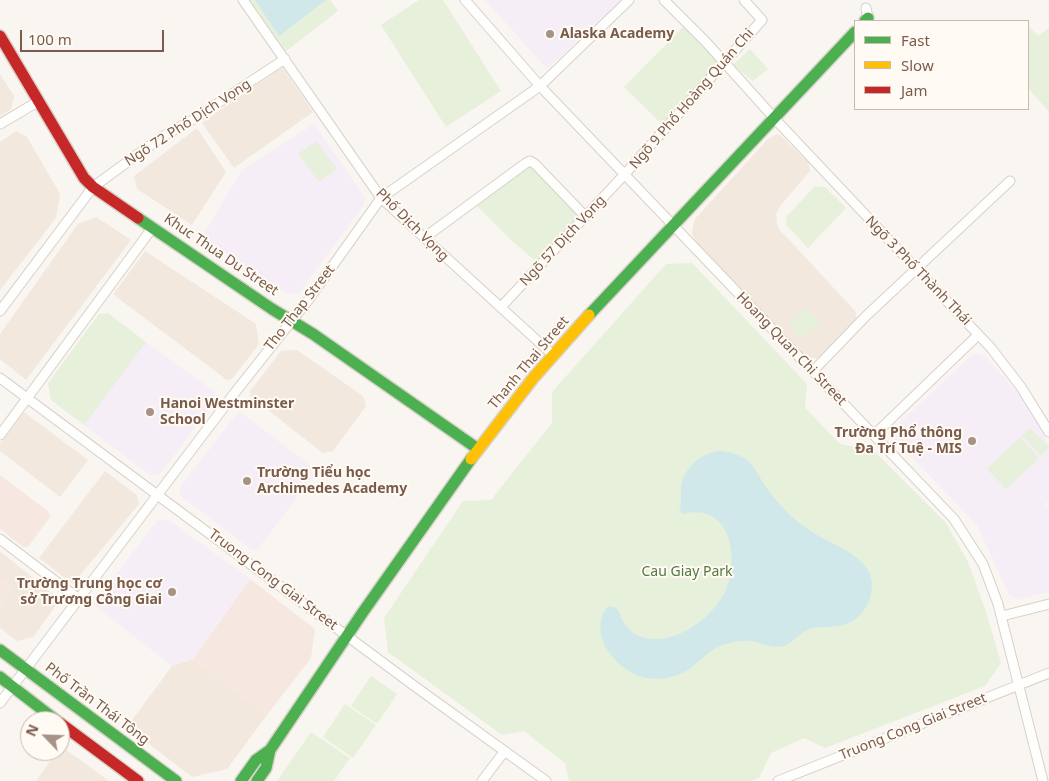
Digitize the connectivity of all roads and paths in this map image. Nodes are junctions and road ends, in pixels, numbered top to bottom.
1 (243, 0) edge
2 (466, 0) edge
3 (629, 0) edge
4 (664, 0) edge
5 (744, 0) edge
6 (854, 33) edge
7 (0, 36) edge
8 (285, 59) junction
9 (724, 63) junction
10 (540, 86) junction
11 (38, 101) junction
12 (775, 119) junction
13 (0, 124) edge
14 (624, 176) junction
15 (1010, 181) dead end
16 (93, 187) junction
17 (381, 198) junction
18 (586, 216) junction
19 (673, 226) junction
20 (153, 227) junction
21 (424, 238) junction
22 (916, 270) junction
23 (501, 308) junction
24 (0, 310) edge
25 (291, 320) junction
26 (978, 334) junction
27 (553, 356) junction
28 (813, 371) junction
29 (0, 378) edge
30 (27, 397) junction
31 (1049, 432) edge
32 (0, 435) edge
33 (874, 435) junction
34 (478, 449) junction
35 (159, 494) junction
36 (0, 539) edge
37 (79, 599) junction
38 (1049, 604) edge
39 (1002, 616) junction
40 (346, 635) junction
41 (0, 650) edge
42 (26, 670) junction
43 (1049, 673) edge
44 (0, 677) edge
45 (1019, 684) junction
46 (12, 687) junction
47 (0, 703) edge
48 (44, 711) edge
49 (70, 730) edge
50 (270, 750) junction
51 (504, 752) junction
52 (792, 778) edge
53 (242, 780) edge
54 (138, 781) edge
55 (176, 781) edge
56 (231, 781) edge
57 (257, 781) edge
58 (482, 781) edge
59 (546, 781) edge
60 (778, 781) edge
61 (1044, 781) edge

1 - 8 street, Phố Dịch Vọng
2 - 10 street, Hoang Quan Chi Street
3 - 10 street, Tho Thap Street
4 - 9 street, Ngõ 3 Phố Thành Thái
5 - 9 street, Ngõ 9 Phố Hoàng Quán Chi
6 - 12 street, Thanh Thai Street
7 - 11 street, Khuc Thua Du Street
8 - 16 street, Ngõ 72 Phố Dịch Vọng
8 - 17 street, Phố Dịch Vọng
9 - 12 street, Ngõ 3 Phố Thành Thái
9 - 14 street, Ngõ 9 Phố Hoàng Quán Chi
10 - 14 street, Hoang Quan Chi Street
10 - 17 street, Tho Thap Street
11 - 13 street
11 - 16 street, Khuc Thua Du Street
12 - 19 street, Thanh Thai Street
12 - 22 street, Ngõ 3 Phố Thành Thái
14 - 18 street, Ngõ 57 Dịch Vọng
14 - 19 street, Hoang Quan Chi Street
15 - 22 street
16 - 20 street, Khuc Thua Du Street
16 - 24 street, Ngõ 72 Phố Dịch Vọng
17 - 21 street, Phố Dịch Vọng
17 - 25 street, Tho Thap Street
18 - 21 street
18 - 23 street, Ngõ 57 Dịch Vọng
19 - 27 street, Thanh Thai Street
19 - 28 street, Hoang Quan Chi Street
20 - 25 street, Khuc Thua Du Street
20 - 30 street
21 - 23 street, Phố Dịch Vọng
22 - 26 street, Ngõ 3 Phố Thành Thái
22 - 28 street
23 - 27 street, Phố Dịch Vọng
25 - 34 street, Khuc Thua Du Street
25 - 35 street, Tho Thap Street
26 - 31 street, Ngõ 3 Phố Thành Thái
26 - 33 street
27 - 34 street, Thanh Thai Street
28 - 33 street, Hoang Quan Chi Street
29 - 30 street, Truong Cong Giai Street
30 - 32 street
30 - 35 street, Truong Cong Giai Street
33 - 39 street, Hoang Quan Chi Street
34 - 40 street, Thanh Thai Street
35 - 37 street, Tho Thap Street
35 - 40 street, Truong Cong Giai Street
36 - 37 street
37 - 42 street, Tho Thap Street
38 - 39 street
39 - 45 street, Hoang Quan Chi Street
40 - 50 street, Thanh Thai Street
40 - 51 street, Truong Cong Giai Street
41 - 42 street, Phố Trần Thái Tông
42 - 46 street, Tho Thap Street
42 - 55 street, Phố Trần Thái Tông
43 - 45 street, Truong Cong Giai Street
44 - 46 street
45 - 52 street, Truong Cong Giai Street
45 - 61 street, Hoang Quan Chi Street
46 - 47 street, Tho Thap Street
46 - 48 street
49 - 54 street
50 - 53 street, Thanh Thai Street
50 - 57 street, Thanh Thai Street
51 - 58 street
51 - 59 street, Truong Cong Giai Street
52 - 60 street, Truong Cong Giai Street
53 - 56 street

